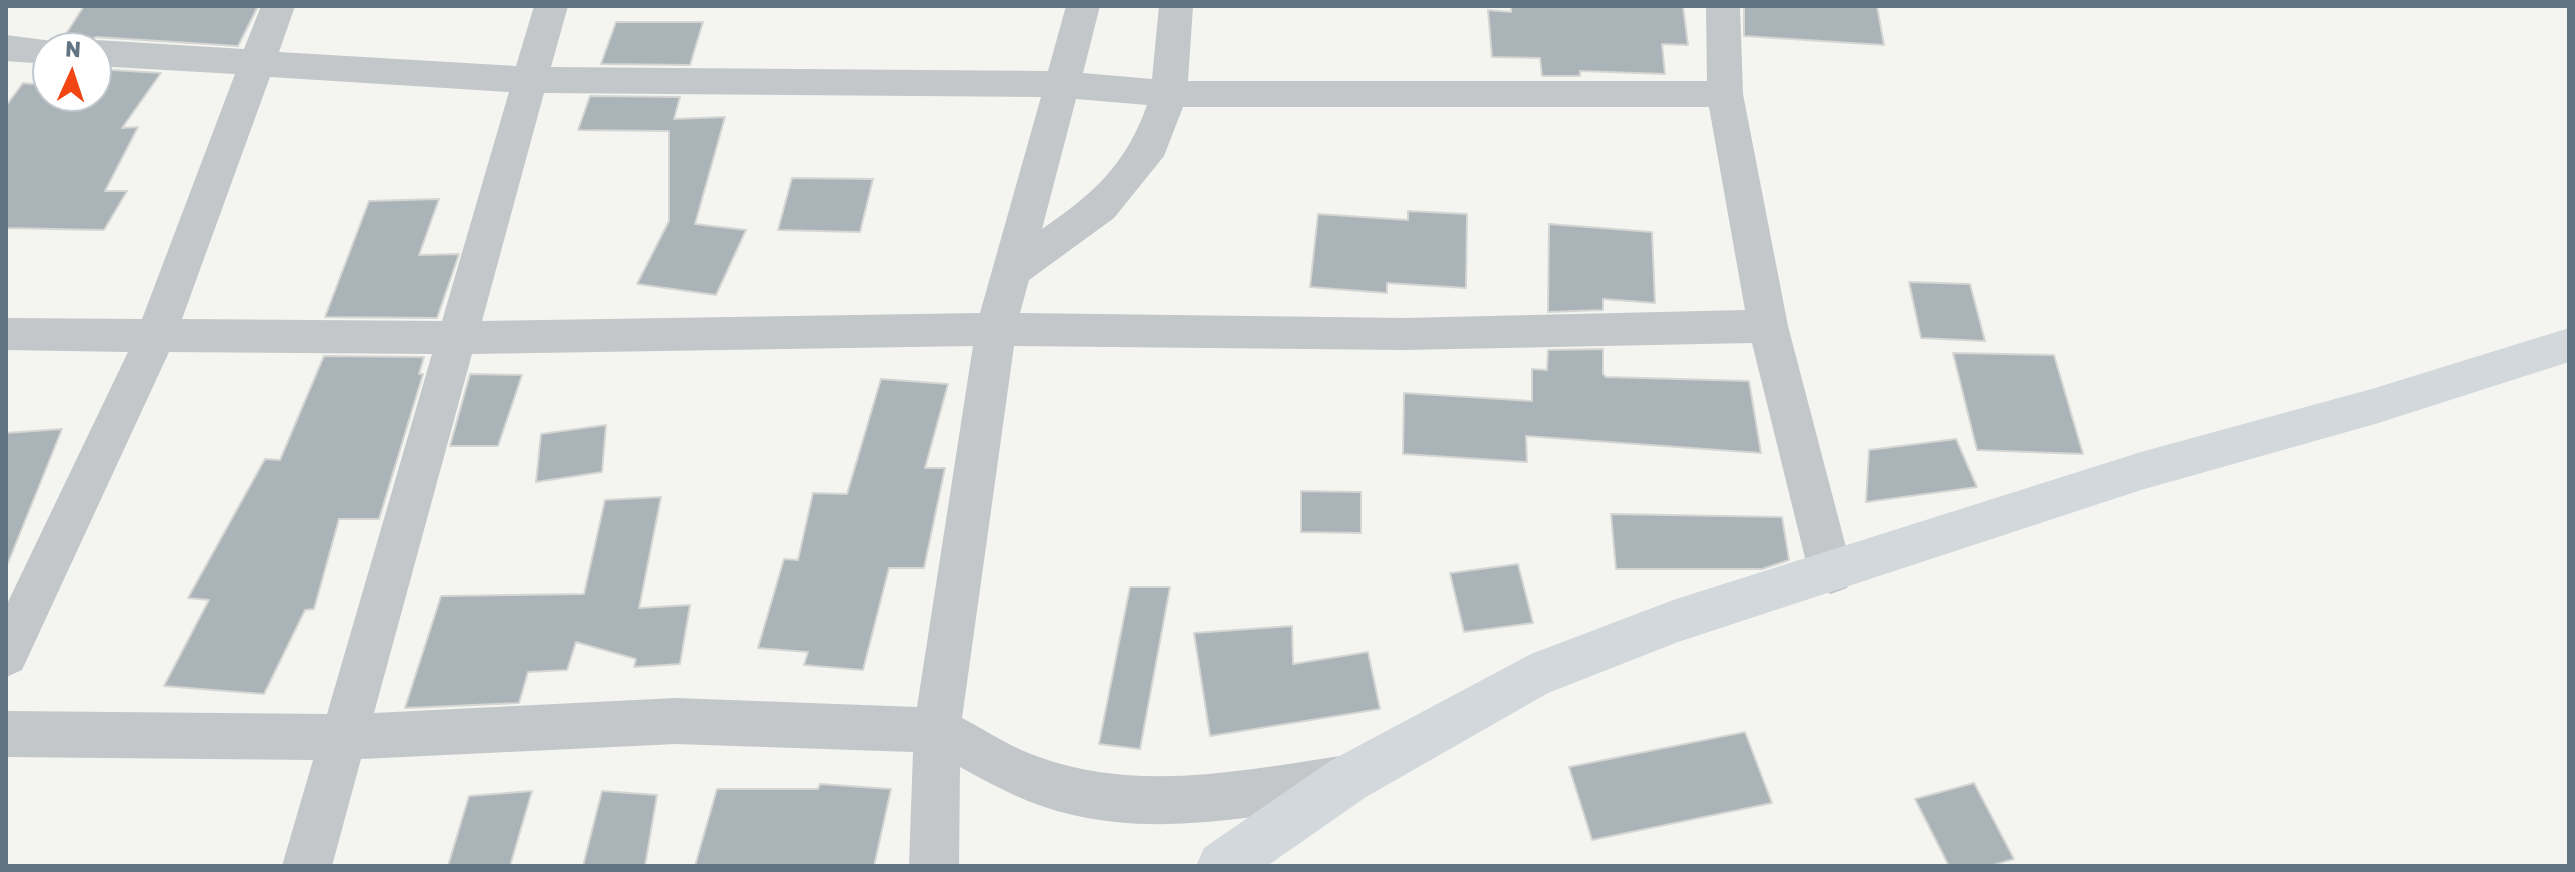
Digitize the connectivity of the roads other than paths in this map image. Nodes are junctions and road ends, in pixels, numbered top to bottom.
1 (278, 6) edge
2 (551, 6) edge
3 (1083, 6) edge
4 (1176, 6) edge
5 (1723, 6) edge
6 (6, 48) edge
7 (32, 50) edge
8 (112, 54) edge
9 (256, 62) junction
10 (532, 80) junction
11 (1060, 84) junction
12 (1169, 94) junction
13 (1725, 94) junction
14 (1012, 271) junction
15 (1768, 326) junction
16 (996, 329) junction
17 (6, 334) edge
18 (156, 336) junction
19 (459, 338) junction
20 (2569, 345) edge
21 (1831, 574) junction
22 (6, 655) edge
23 (937, 730) junction
24 (6, 734) edge
25 (346, 737) junction
26 (1348, 779) junction
27 (307, 866) edge
28 (934, 866) edge
29 (1222, 866) edge

1 - 9 street
2 - 10 street
3 - 11 street
4 - 12 street
5 - 13 street
6 - 7 street
8 - 9 street
9 - 10 street
9 - 18 street
10 - 11 street
10 - 19 street
11 - 12 street
11 - 14 street
12 - 13 street
12 - 14 street
13 - 15 street
14 - 16 street
15 - 16 street
15 - 21 street
16 - 19 street
16 - 23 street
17 - 18 street
18 - 19 street
18 - 22 street
19 - 25 street
20 - 21 street
21 - 26 street
23 - 25 street
23 - 26 street
23 - 28 street
24 - 25 street
25 - 27 street
26 - 29 street

